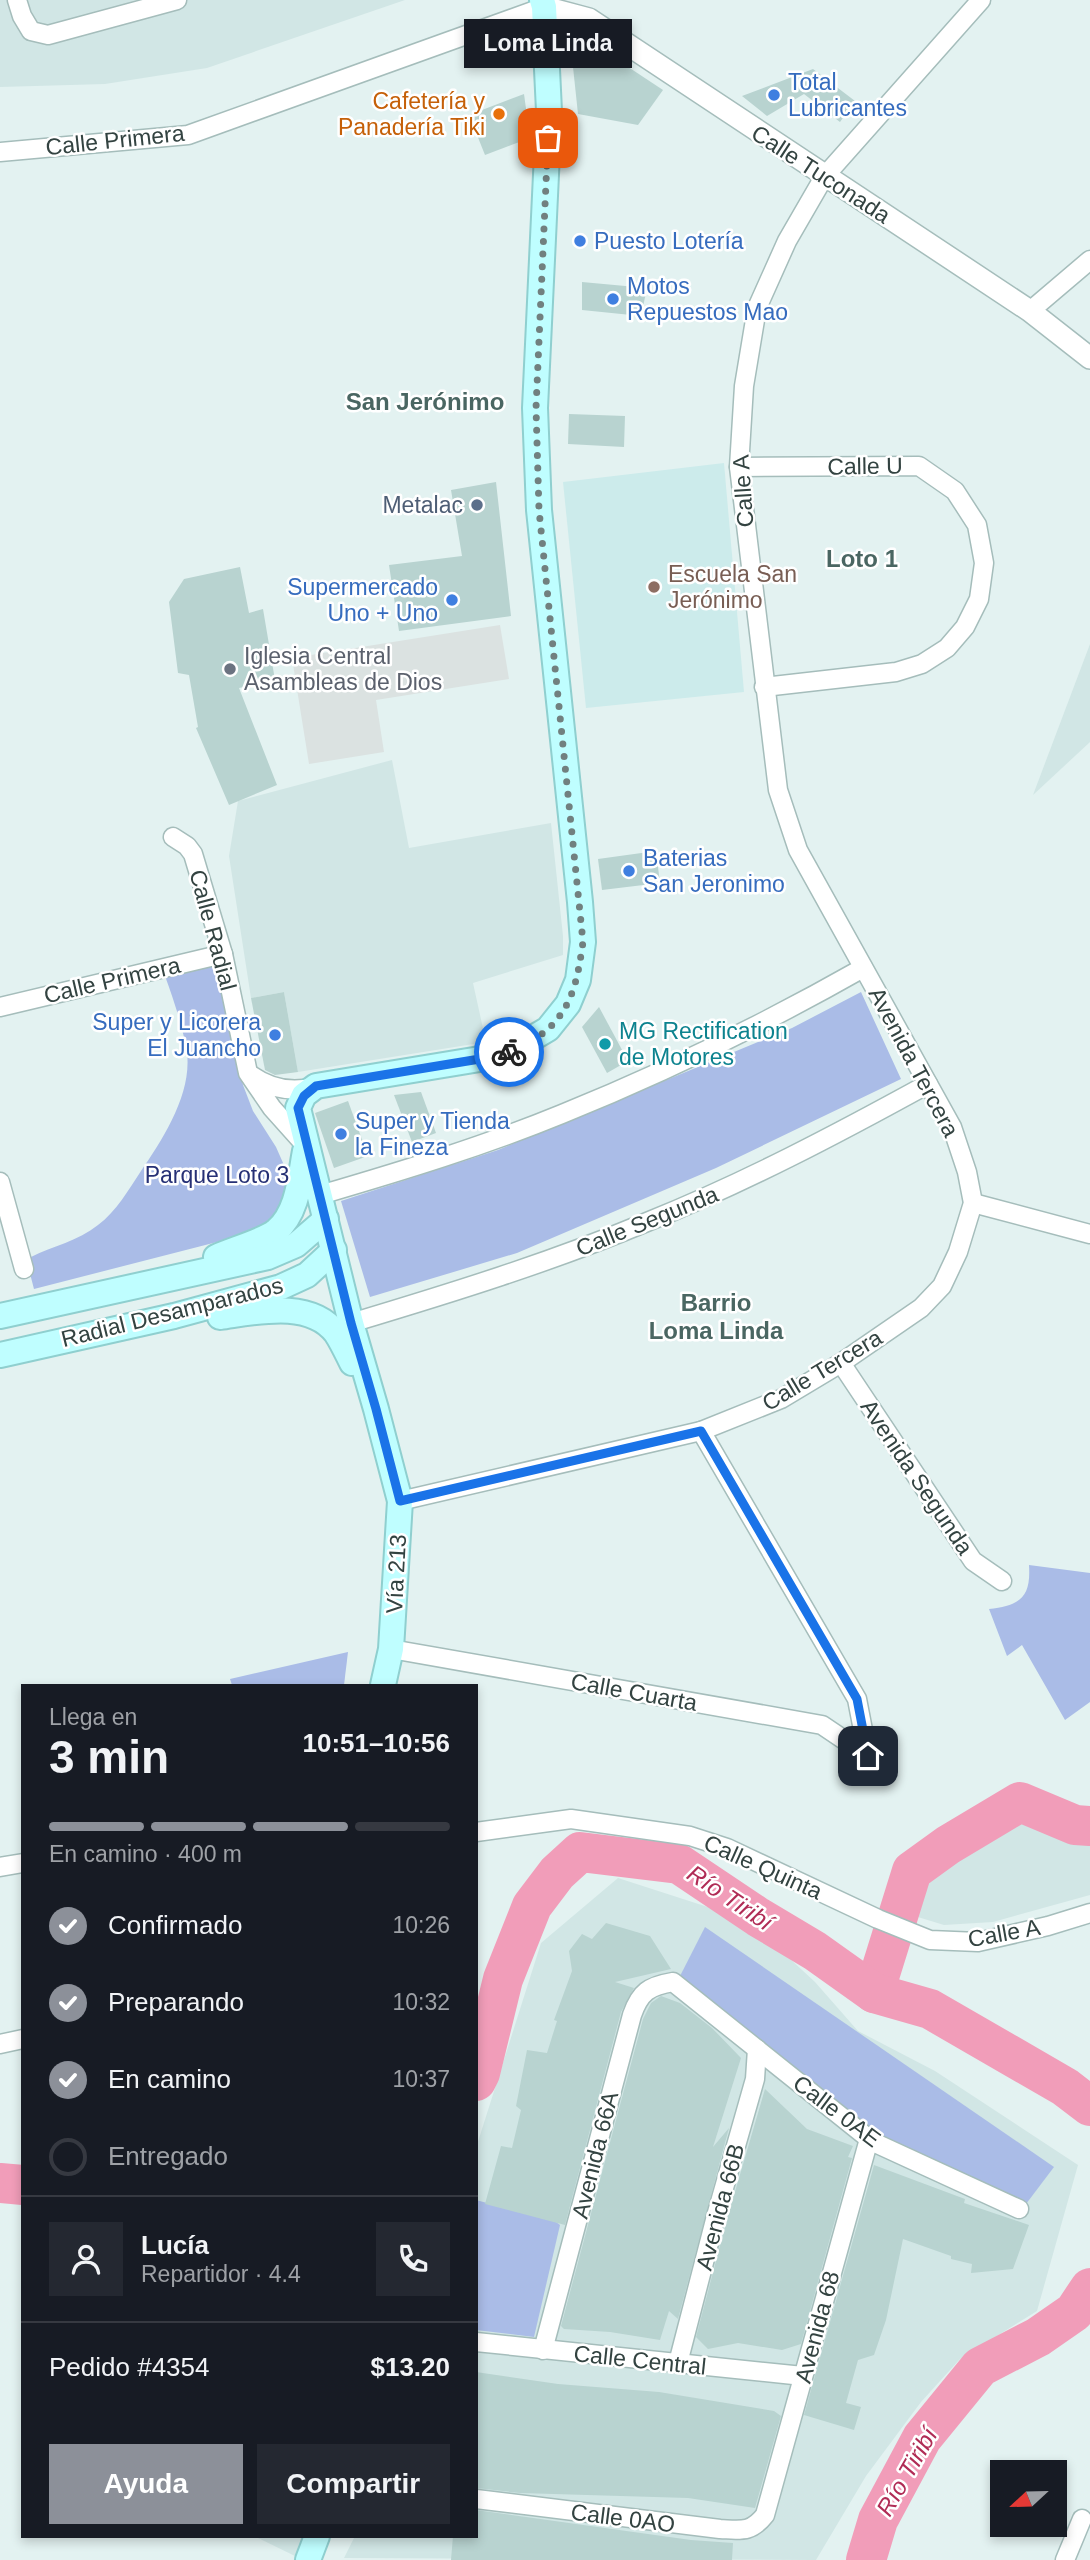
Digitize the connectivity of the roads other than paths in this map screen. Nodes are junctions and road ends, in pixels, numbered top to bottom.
1 (17, 0) edge
2 (177, 0) edge
3 (981, 0) edge
4 (543, 3) edge
5 (0, 152) edge
6 (824, 177) junction
7 (1090, 260) edge
8 (1030, 311) junction
9 (1090, 358) edge
10 (738, 467) junction
11 (764, 687) junction
12 (173, 837) dead end
13 (223, 954) junction
14 (863, 968) junction
15 (0, 1007) edge
16 (248, 1073) junction
17 (928, 1084) junction
18 (316, 1086) junction
19 (306, 1147) junction
20 (0, 1182) edge
21 (320, 1195) junction
22 (973, 1203) junction
23 (326, 1219) junction
24 (1090, 1234) edge
25 (334, 1250) junction
26 (24, 1269) dead end
27 (172, 1279) junction
28 (280, 1308) junction
29 (174, 1316) junction
30 (0, 1317) edge
31 (351, 1323) junction
32 (0, 1355) edge
33 (841, 1363) junction
34 (376, 1409) junction
35 (701, 1431) junction
36 (400, 1501) junction
37 (1002, 1581) dead end
38 (391, 1649) junction
39 (383, 1684) edge
40 (478, 1832) edge
41 (21, 1863) edge
42 (0, 1867) edge
43 (1090, 1913) edge
44 (878, 1919) joint
45 (673, 1982) joint
46 (21, 2039) edge
47 (0, 2044) edge
48 (757, 2049) junction
49 (869, 2139) junction
50 (1019, 2209) dead end
51 (478, 2342) edge
52 (543, 2350) junction
53 (678, 2363) junction
54 (803, 2376) junction
55 (478, 2499) edge
56 (765, 2515) joint
57 (1082, 2519) dead end
58 (316, 2538) edge
59 (308, 2560) edge
60 (1065, 2560) edge

1 - 2 street
3 - 6 street, Calle A
4 - 5 street, Calle Primera
4 - 6 street, Calle Tuconada
4 - 18 main road
6 - 8 street, Calle Tuconada
6 - 10 street, Calle A
7 - 8 street
8 - 9 street, Calle Tuconada
10 - 11 street, Calle A
10 - 11 street, Calle U
11 - 14 street, Calle A
12 - 13 street, Calle Radial
13 - 15 street, Calle Primera
13 - 16 street, Calle Radial
14 - 17 street, Avenida Tercera
14 - 21 street
16 - 18 street
16 - 19 street, Calle Radial
17 - 22 street, Avenida Tercera
17 - 31 street, Calle Segunda
18 - 19 main road, Vía 213
19 - 21 main road, Vía 213
19 - 27 main road
20 - 26 street
21 - 23 main road, Vía 213
22 - 24 street
22 - 33 street, Calle Tercera
23 - 25 main road, Vía 213
23 - 27 main road, Radial Desamparados
25 - 29 main road, Radial Desamparados
25 - 31 main road, Vía 213
27 - 30 main road, Radial Desamparados
28 - 29 main road
28 - 31 main road
28 - 34 main road
29 - 32 main road, Radial Desamparados
31 - 34 main road, Vía 213
33 - 35 street, Calle Tercera
33 - 37 street, Avenida Segunda
34 - 36 main road, Vía 213
35 - 36 street, Calle Tercera
35 - 38 street, Calle Cuarta
36 - 38 main road, Vía 213
38 - 39 main road, Vía 213
40 - 44 street, Calle Quinta
41 - 42 street
43 - 44 street, Calle A
45 - 48 street, Calle 0AE
45 - 52 street, Avenida 66A
46 - 47 street
48 - 49 street, Calle 0AE
48 - 53 street, Avenida 66B
49 - 50 street, Calle 0AE
49 - 54 street, Avenida 68
51 - 52 street, Calle Central
52 - 53 street, Calle Central
53 - 54 street, Calle Central
54 - 56 street, Avenida 68
55 - 56 street, Calle 0AO
57 - 60 street
58 - 59 main road

